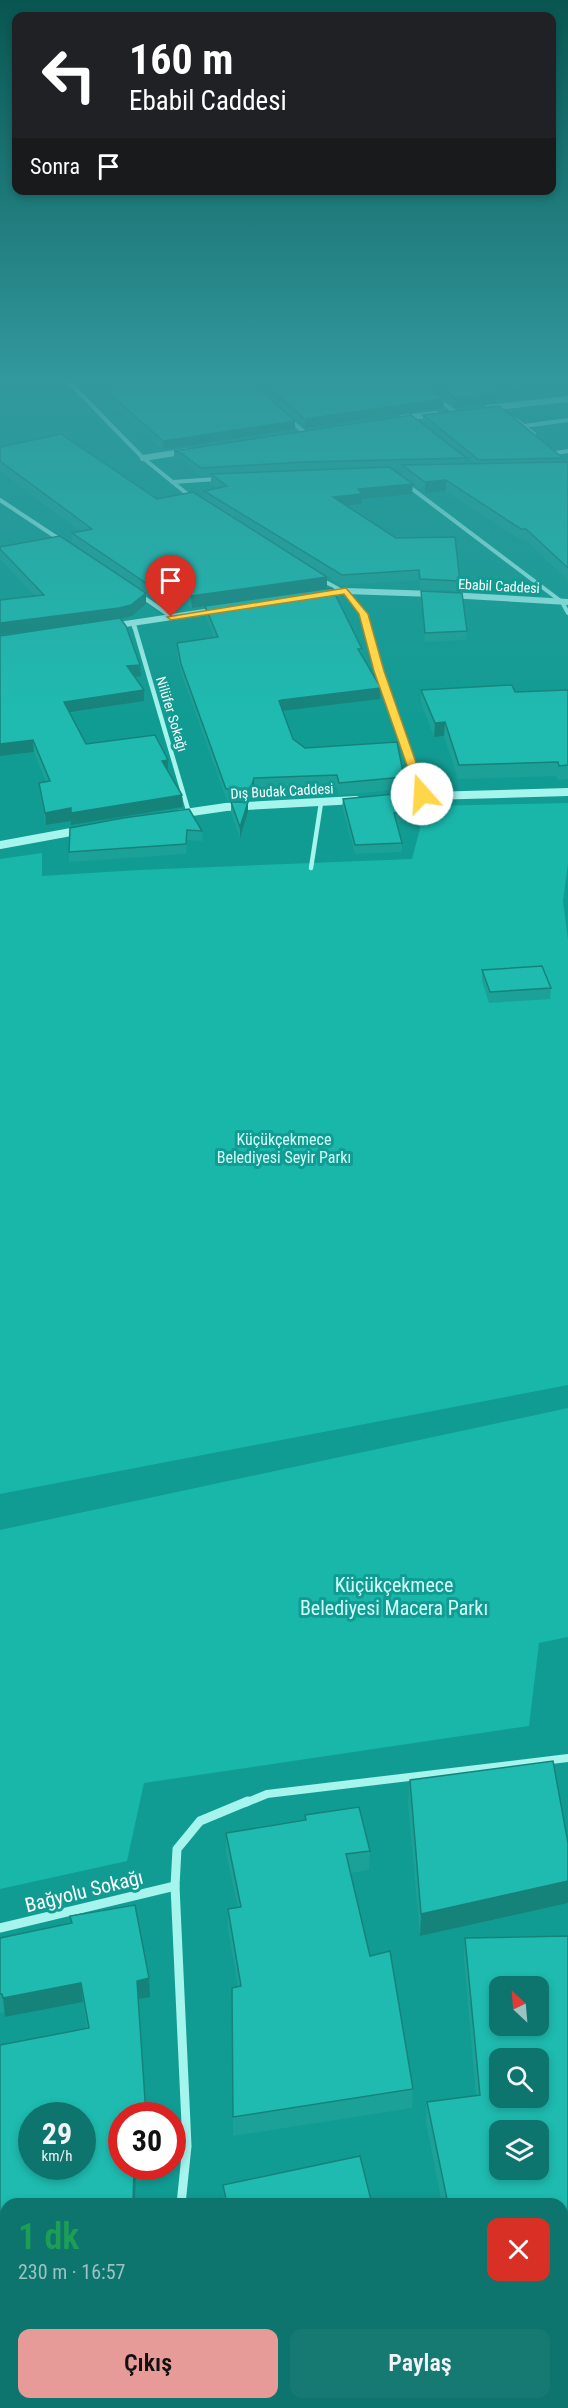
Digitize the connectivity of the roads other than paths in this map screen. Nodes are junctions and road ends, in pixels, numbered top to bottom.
1 (186, 492) edge
2 (417, 492) edge
3 (0, 500) edge
4 (195, 500) edge
5 (69, 546) edge
6 (316, 576) edge
7 (134, 591) edge
8 (346, 591) junction
9 (312, 596) edge
10 (565, 602) edge
11 (224, 609) edge
12 (568, 613) edge
13 (171, 617) junction
14 (133, 623) junction
15 (104, 627) edge
16 (568, 792) edge
17 (422, 794) junction
18 (388, 797) edge
19 (366, 799) edge
20 (321, 803) junction
21 (189, 813) junction
22 (167, 816) edge
23 (89, 829) edge
24 (0, 845) edge
25 (311, 868) dead end
26 (568, 1758) edge
27 (176, 1886) junction
28 (0, 1928) edge
29 (183, 2198) edge

1 - 4 street
2 - 10 street
3 - 5 street
6 - 8 street
7 - 13 street
8 - 9 street, Ebabil Caddesi
8 - 10 street, Ebabil Caddesi
8 - 17 street
10 - 12 street
11 - 13 street
13 - 14 street
14 - 15 street
14 - 21 street, Nilüfer Sokağı
16 - 17 street
17 - 18 street
19 - 20 street, Dış Budak Caddesi
20 - 21 street, Dış Budak Caddesi
20 - 25 street
21 - 22 street, Dış Budak Caddesi
23 - 24 street
26 - 27 street
27 - 28 street, Bağyolu Sokağı
27 - 29 street

